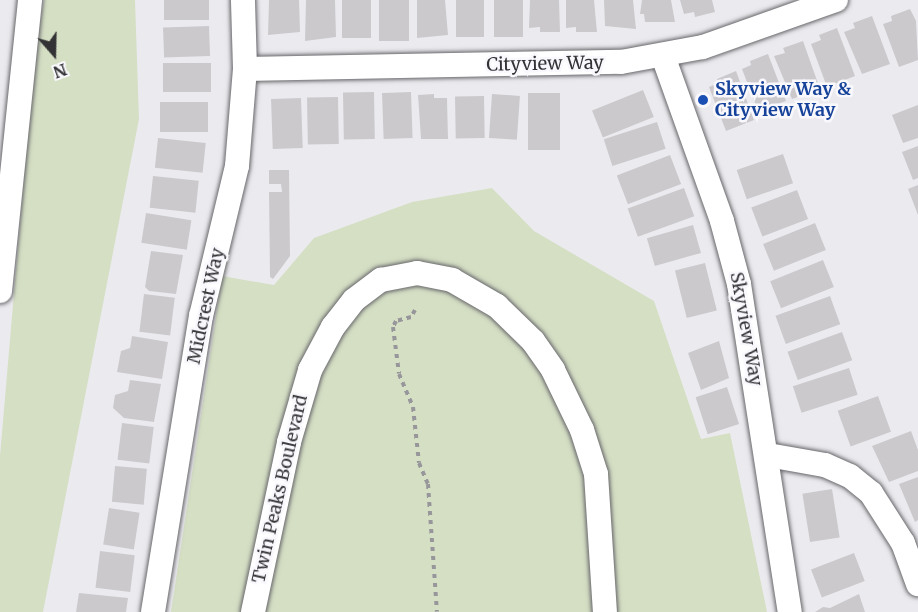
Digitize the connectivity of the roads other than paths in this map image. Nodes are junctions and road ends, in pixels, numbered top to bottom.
1 (30, 0) edge
2 (243, 0) edge
3 (836, 0) edge
4 (663, 56) junction
5 (245, 69) junction
6 (0, 291) edge
7 (768, 455) junction
8 (918, 584) edge
9 (153, 612) edge
10 (253, 612) edge
11 (605, 612) edge
12 (790, 612) edge

1 - 6 street
2 - 5 street, Midcrest Way
3 - 4 street, Cityview Way
4 - 5 street, Cityview Way
4 - 7 street, Skyview Way
5 - 9 street, Midcrest Way
7 - 8 street
7 - 12 street, Skyview Way
10 - 11 street, Twin Peaks Boulevard

